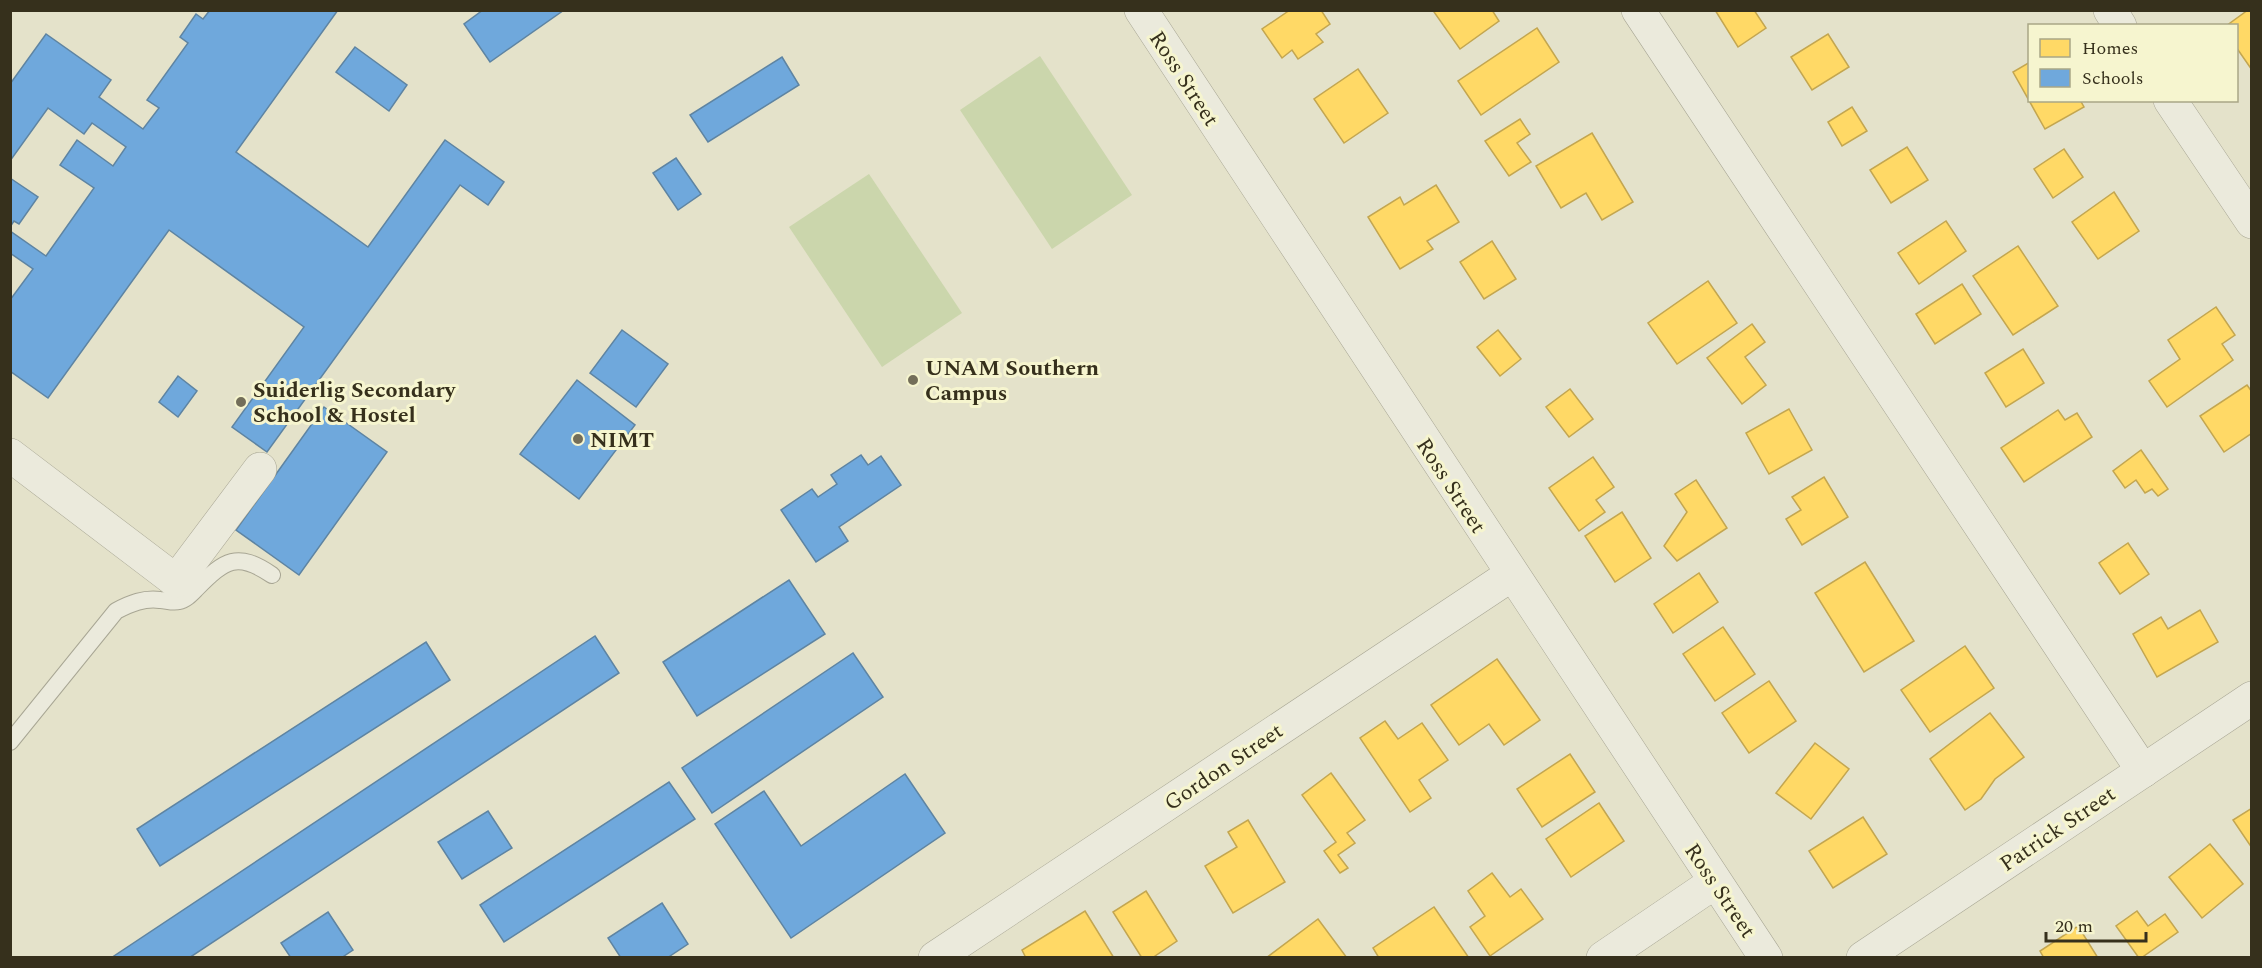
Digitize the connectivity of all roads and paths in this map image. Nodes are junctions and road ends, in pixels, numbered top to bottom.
1 (1141, 10) edge
2 (1638, 10) edge
3 (2110, 10) edge
4 (2119, 24) edge
5 (2171, 102) edge
6 (2252, 222) edge
7 (10, 455) edge
8 (260, 469) dead end
9 (272, 575) dead end
10 (1511, 575) junction
11 (2252, 698) edge
12 (10, 742) edge
13 (2143, 771) junction
14 (1715, 882) junction
15 (935, 957) edge
16 (1603, 957) edge
17 (1766, 957) edge
18 (1863, 957) edge

1 - 10 street, Ross Street
2 - 13 street
3 - 4 street
5 - 6 street
7 - 8 street
9 - 12 lane
10 - 14 street, Ross Street
10 - 15 street, Gordon Street
11 - 13 street, Patrick Street
13 - 18 street, Patrick Street
14 - 16 street
14 - 17 street, Ross Street

